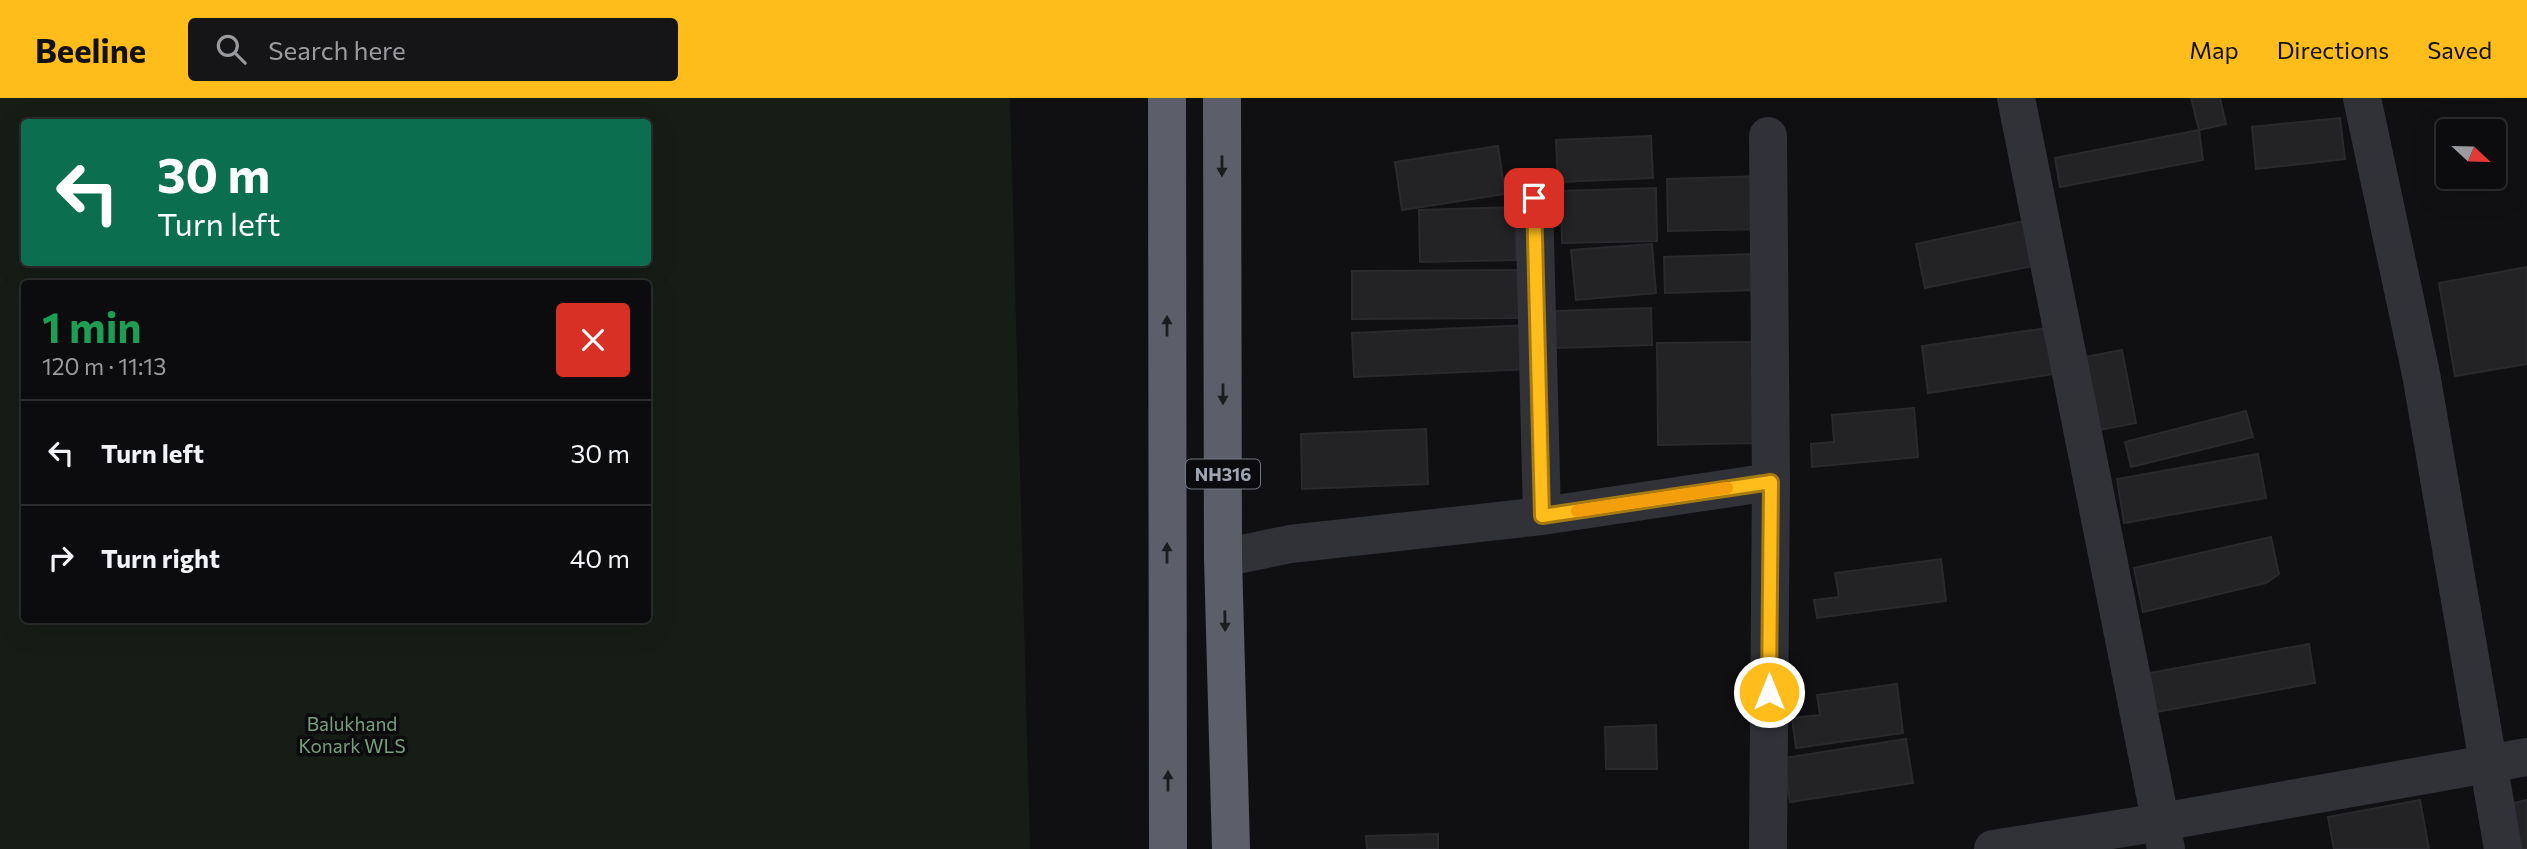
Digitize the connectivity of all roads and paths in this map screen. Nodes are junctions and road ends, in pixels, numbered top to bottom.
1 (1167, 98) edge
2 (1222, 98) edge
3 (2016, 98) edge
4 (2362, 98) edge
5 (1768, 136) dead end
6 (1534, 198) dead end
7 (1771, 482) junction
8 (1542, 516) junction
9 (1223, 558) junction
10 (2527, 757) edge
11 (2488, 766) junction
12 (2163, 836) edge
13 (1168, 849) edge
14 (1231, 849) edge
15 (1768, 849) edge
16 (1993, 849) edge
17 (2503, 849) edge

13 -> 1 highway, NH316
2 -> 9 highway, NH316
3 - 12 street
4 - 11 street
5 - 7 street
6 - 8 street
7 - 8 street
7 - 15 street
8 - 9 street
9 -> 14 highway, NH316
10 - 11 street
11 - 12 street
11 - 17 street
12 - 16 street

